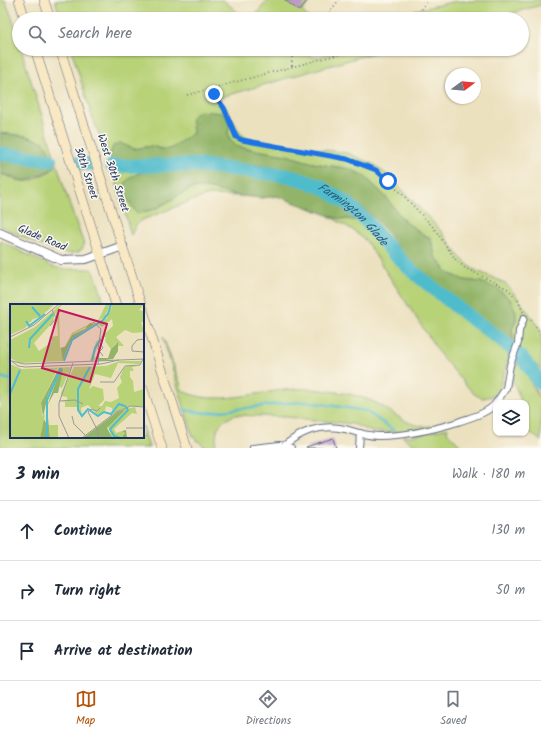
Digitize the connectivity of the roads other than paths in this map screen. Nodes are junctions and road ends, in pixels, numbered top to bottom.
1 (19, 0) edge
2 (44, 0) edge
3 (23, 12) edge
4 (48, 12) edge
5 (36, 56) edge
6 (62, 56) edge
7 (0, 232) edge
8 (123, 246) junction
9 (100, 255) junction
10 (116, 304) edge
11 (142, 304) edge
12 (144, 313) edge
13 (524, 318) road end
14 (144, 393) edge
15 (498, 400) edge
16 (493, 405) edge
17 (360, 433) junction
18 (282, 447) edge
19 (162, 448) edge
20 (187, 448) edge
21 (253, 448) edge
22 (291, 448) edge
23 (359, 448) edge

1 - 3 main road
2 - 4 main road
5 - 9 main road, 30th Street
6 - 8 main road, West 30th Street
7 - 9 street, Glade Road
8 - 9 street, Glade Road
8 - 11 main road, West 30th Street
9 - 10 main road, 30th Street
12 - 20 main road
13 - 15 street
14 - 19 main road
16 - 17 street
17 - 18 street
17 - 23 street
18 - 21 street
18 - 22 street

